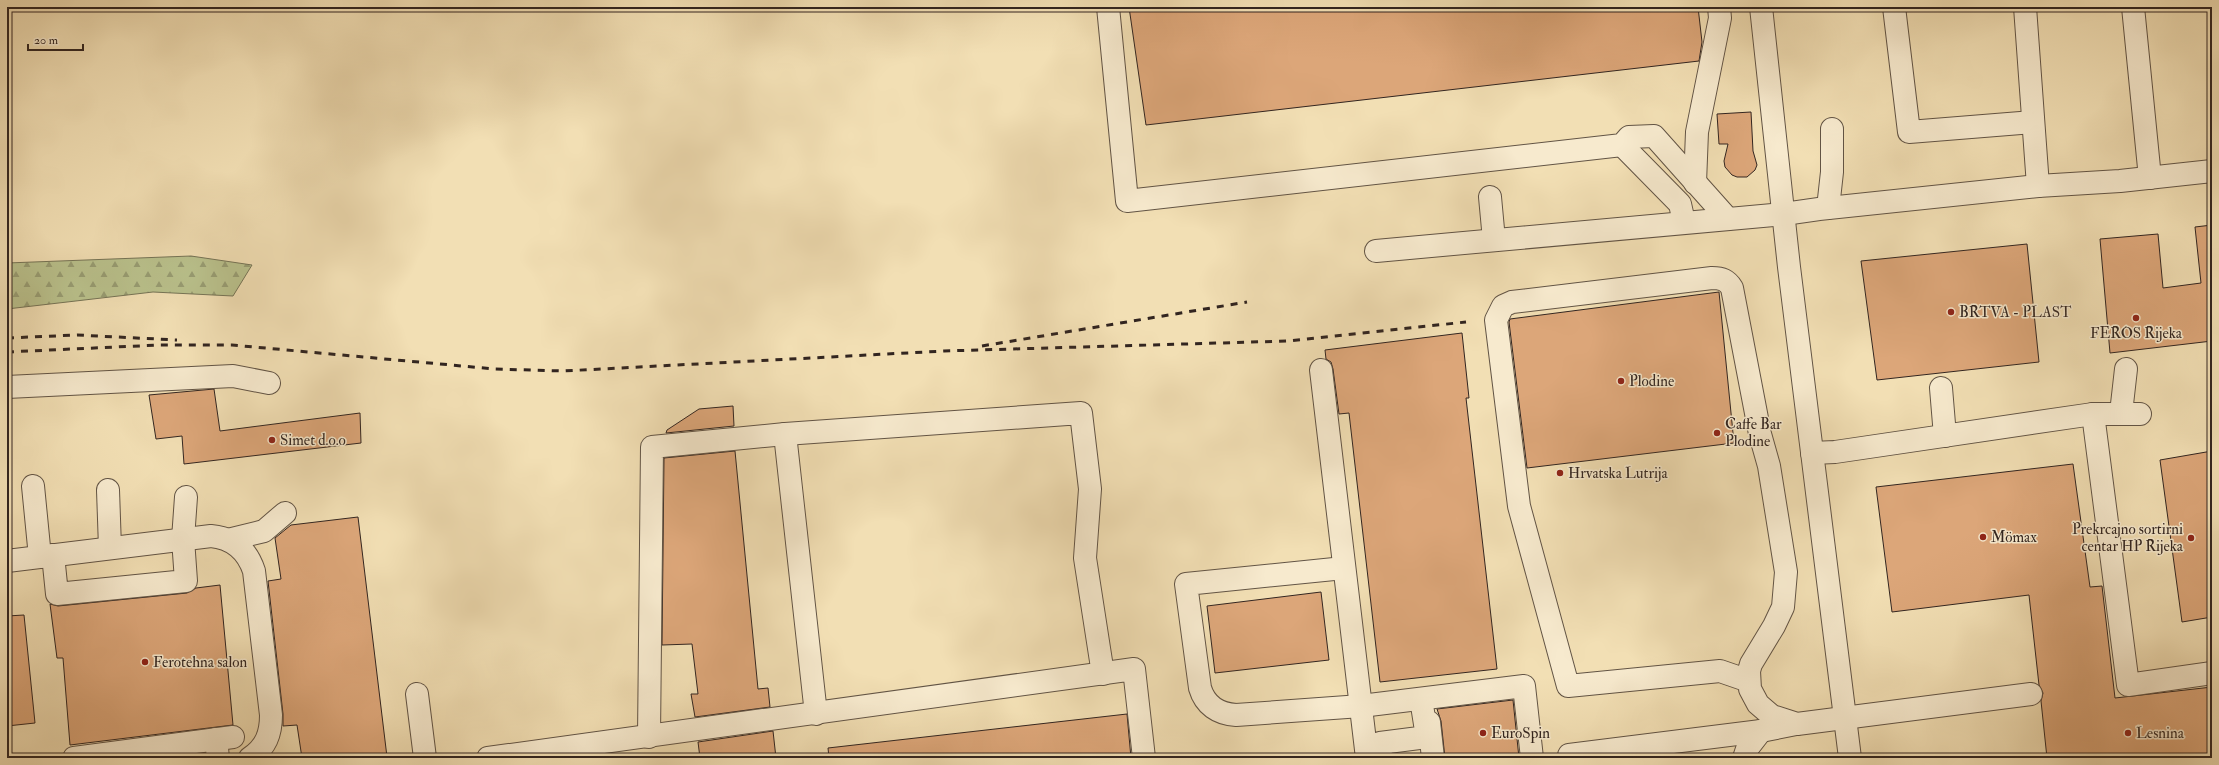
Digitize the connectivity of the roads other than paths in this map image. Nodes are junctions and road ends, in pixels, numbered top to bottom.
1 (1108, 7) edge
2 (1719, 7) edge
3 (1762, 7) edge
4 (1894, 7) edge
5 (2024, 7) edge
6 (2133, 7) edge
7 (2033, 122) junction
8 (1832, 129) dead end
9 (1622, 146) junction
10 (2212, 172) edge
11 (2150, 178) junction
12 (1695, 183) junction
13 (2038, 186) junction
14 (1490, 197) dead end
15 (1828, 208) junction
16 (1784, 214) junction
17 (1728, 219) junction
18 (1684, 222) junction
19 (1494, 240) junction
20 (1376, 251) dead end
21 (2126, 369) dead end
22 (1321, 370) dead end
23 (270, 383) dead end
24 (7, 387) edge
25 (1941, 388) dead end
26 (2093, 414) junction
27 (786, 434) junction
28 (1945, 436) junction
29 (1812, 453) junction
30 (32, 486) dead end
31 (108, 490) dead end
32 (186, 497) dead end
33 (286, 513) dead end
34 (183, 539) junction
35 (228, 540) junction
36 (110, 548) junction
37 (47, 556) junction
38 (7, 561) edge
39 (1344, 568) junction
40 (2212, 673) edge
41 (1103, 674) junction
42 (1749, 681) junction
43 (417, 694) dead end
44 (2031, 694) dead end
45 (1424, 698) junction
46 (1361, 706) junction
47 (816, 714) junction
48 (1845, 717) junction
49 (1797, 724) junction
50 (1761, 731) junction
51 (649, 737) junction
52 (222, 744) edge
53 (616, 750) edge
54 (130, 754) edge
55 (1569, 755) dead end
56 (74, 758) edge
57 (250, 758) edge
58 (425, 758) edge
59 (488, 758) edge
60 (1144, 758) edge
61 (1367, 758) edge
62 (1381, 758) edge
63 (1433, 758) edge
64 (1532, 758) edge
65 (1744, 758) edge
66 (1850, 758) edge

1 - 9 street
2 - 12 street
3 - 16 street
4 - 7 street
5 - 7 street
6 - 11 street
7 - 13 street
8 - 15 street
9 - 12 street
9 - 18 street
10 - 11 street
11 - 13 street
12 - 17 street
13 - 15 street
14 - 19 street
15 - 16 street
16 - 17 street
16 - 29 street
17 - 18 street
18 - 19 street
19 - 20 street
21 - 26 street
22 - 39 street
23 - 24 street
25 - 28 street
26 - 28 street
26 - 40 street
27 - 41 street
27 - 47 street
27 - 51 street
28 - 29 street
29 - 48 street
30 - 37 street
31 - 36 street
32 - 34 street
33 - 35 street
34 - 35 street
34 - 36 street
34 - 37 street
35 - 57 street
36 - 37 street
37 - 38 street
39 - 46 street
39 - 46 street
41 - 47 street
41 - 60 street
42 - 42 street
42 - 49 street
43 - 58 street
44 - 48 street
45 - 46 street
45 - 62 street
45 - 63 street
45 - 64 street
46 - 61 street
47 - 51 street
48 - 49 street
48 - 66 street
49 - 50 street
50 - 55 street
50 - 65 street
51 - 53 street
52 - 54 street
53 - 59 street
54 - 56 street

